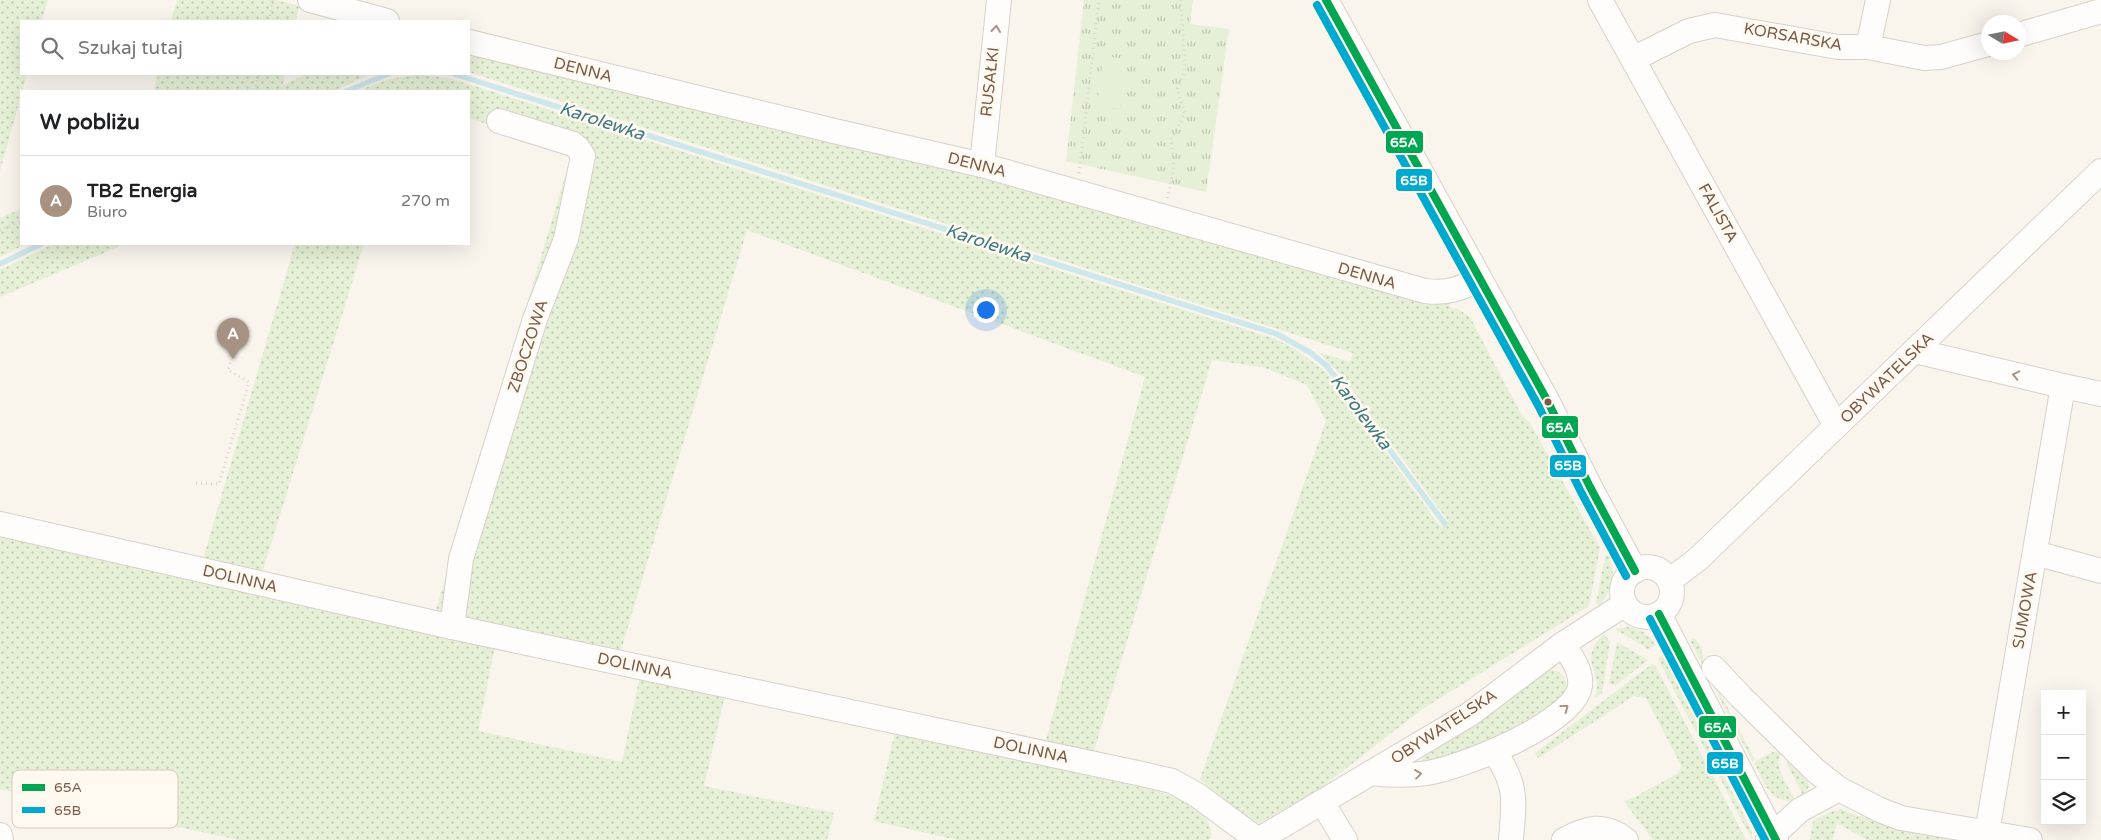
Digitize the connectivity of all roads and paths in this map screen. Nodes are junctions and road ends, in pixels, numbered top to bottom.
1 (274, 0) edge
2 (310, 0) edge
3 (998, 0) edge
4 (1099, 0) edge
5 (1181, 0) edge
6 (1326, 0) edge
7 (1600, 0) edge
8 (1878, 0) edge
9 (2101, 11) edge
10 (269, 20) edge
11 (383, 20) edge
12 (2026, 33) edge
13 (470, 42) edge
14 (1868, 46) junction
15 (1981, 46) edge
16 (1633, 59) junction
17 (259, 75) edge
18 (255, 90) edge
19 (498, 121) dead end
20 (982, 165) junction
21 (2101, 171) edge
22 (1079, 174) dead end
23 (1160, 217) junction
24 (20, 221) edge
25 (0, 230) edge
26 (1479, 278) junction
27 (1914, 351) junction
28 (231, 361) dead end
29 (2063, 386) junction
30 (2101, 394) edge
31 (1836, 426) junction
32 (196, 483) dead end
33 (0, 524) edge
34 (2035, 553) junction
35 (1635, 571) junction
36 (2101, 571) edge
37 (1669, 581) junction
38 (1626, 604) junction
39 (1659, 614) junction
40 (452, 627) junction
41 (1563, 644) junction
42 (1714, 668) dead end
43 (1494, 752) junction
44 (1370, 773) junction
45 (1838, 789) junction
46 (1322, 802) junction
47 (1987, 833) junction
48 (0, 835) edge
49 (1772, 838) edge
50 (2, 840) edge
51 (1256, 840) edge
52 (1345, 840) edge
53 (1511, 840) edge
54 (1564, 840) edge
55 (1626, 840) edge
56 (2030, 840) edge

1 - 10 path
2 - 11 street
20 -> 3 street, RUSAŁKI
4 - 22 path
5 - 23 path
6 - 26 street
7 - 16 street, FALISTA
8 - 14 street
9 - 12 street
13 - 20 street, DENNA
14 - 15 street, KORSARSKA
14 - 16 street, KORSARSKA
16 - 31 street, FALISTA
17 - 18 path
19 - 40 street, ZBOCZOWA
20 - 23 street, DENNA
21 - 27 street, OBYWATELSKA
23 - 26 street, DENNA
24 - 25 path
26 - 35 street
29 -> 27 street
27 - 31 street, OBYWATELSKA
28 - 32 path
29 - 30 street
29 - 34 street, SUMOWA
31 - 37 street, OBYWATELSKA
33 - 40 street, DOLINNA
34 - 36 street
34 - 47 street, SUMOWA
35 - 37 street
35 - 38 street
37 - 39 street
38 - 39 street
38 - 41 street, OBYWATELSKA
39 - 49 street
40 - 51 street, DOLINNA
43 -> 41 street
41 - 44 street, OBYWATELSKA
42 - 45 street
44 -> 43 street
43 - 53 street
44 - 46 street, OBYWATELSKA
45 - 47 street
45 - 49 street
46 - 51 street, OBYWATELSKA
46 - 52 street
47 - 56 street
48 - 50 street
54 - 55 street

